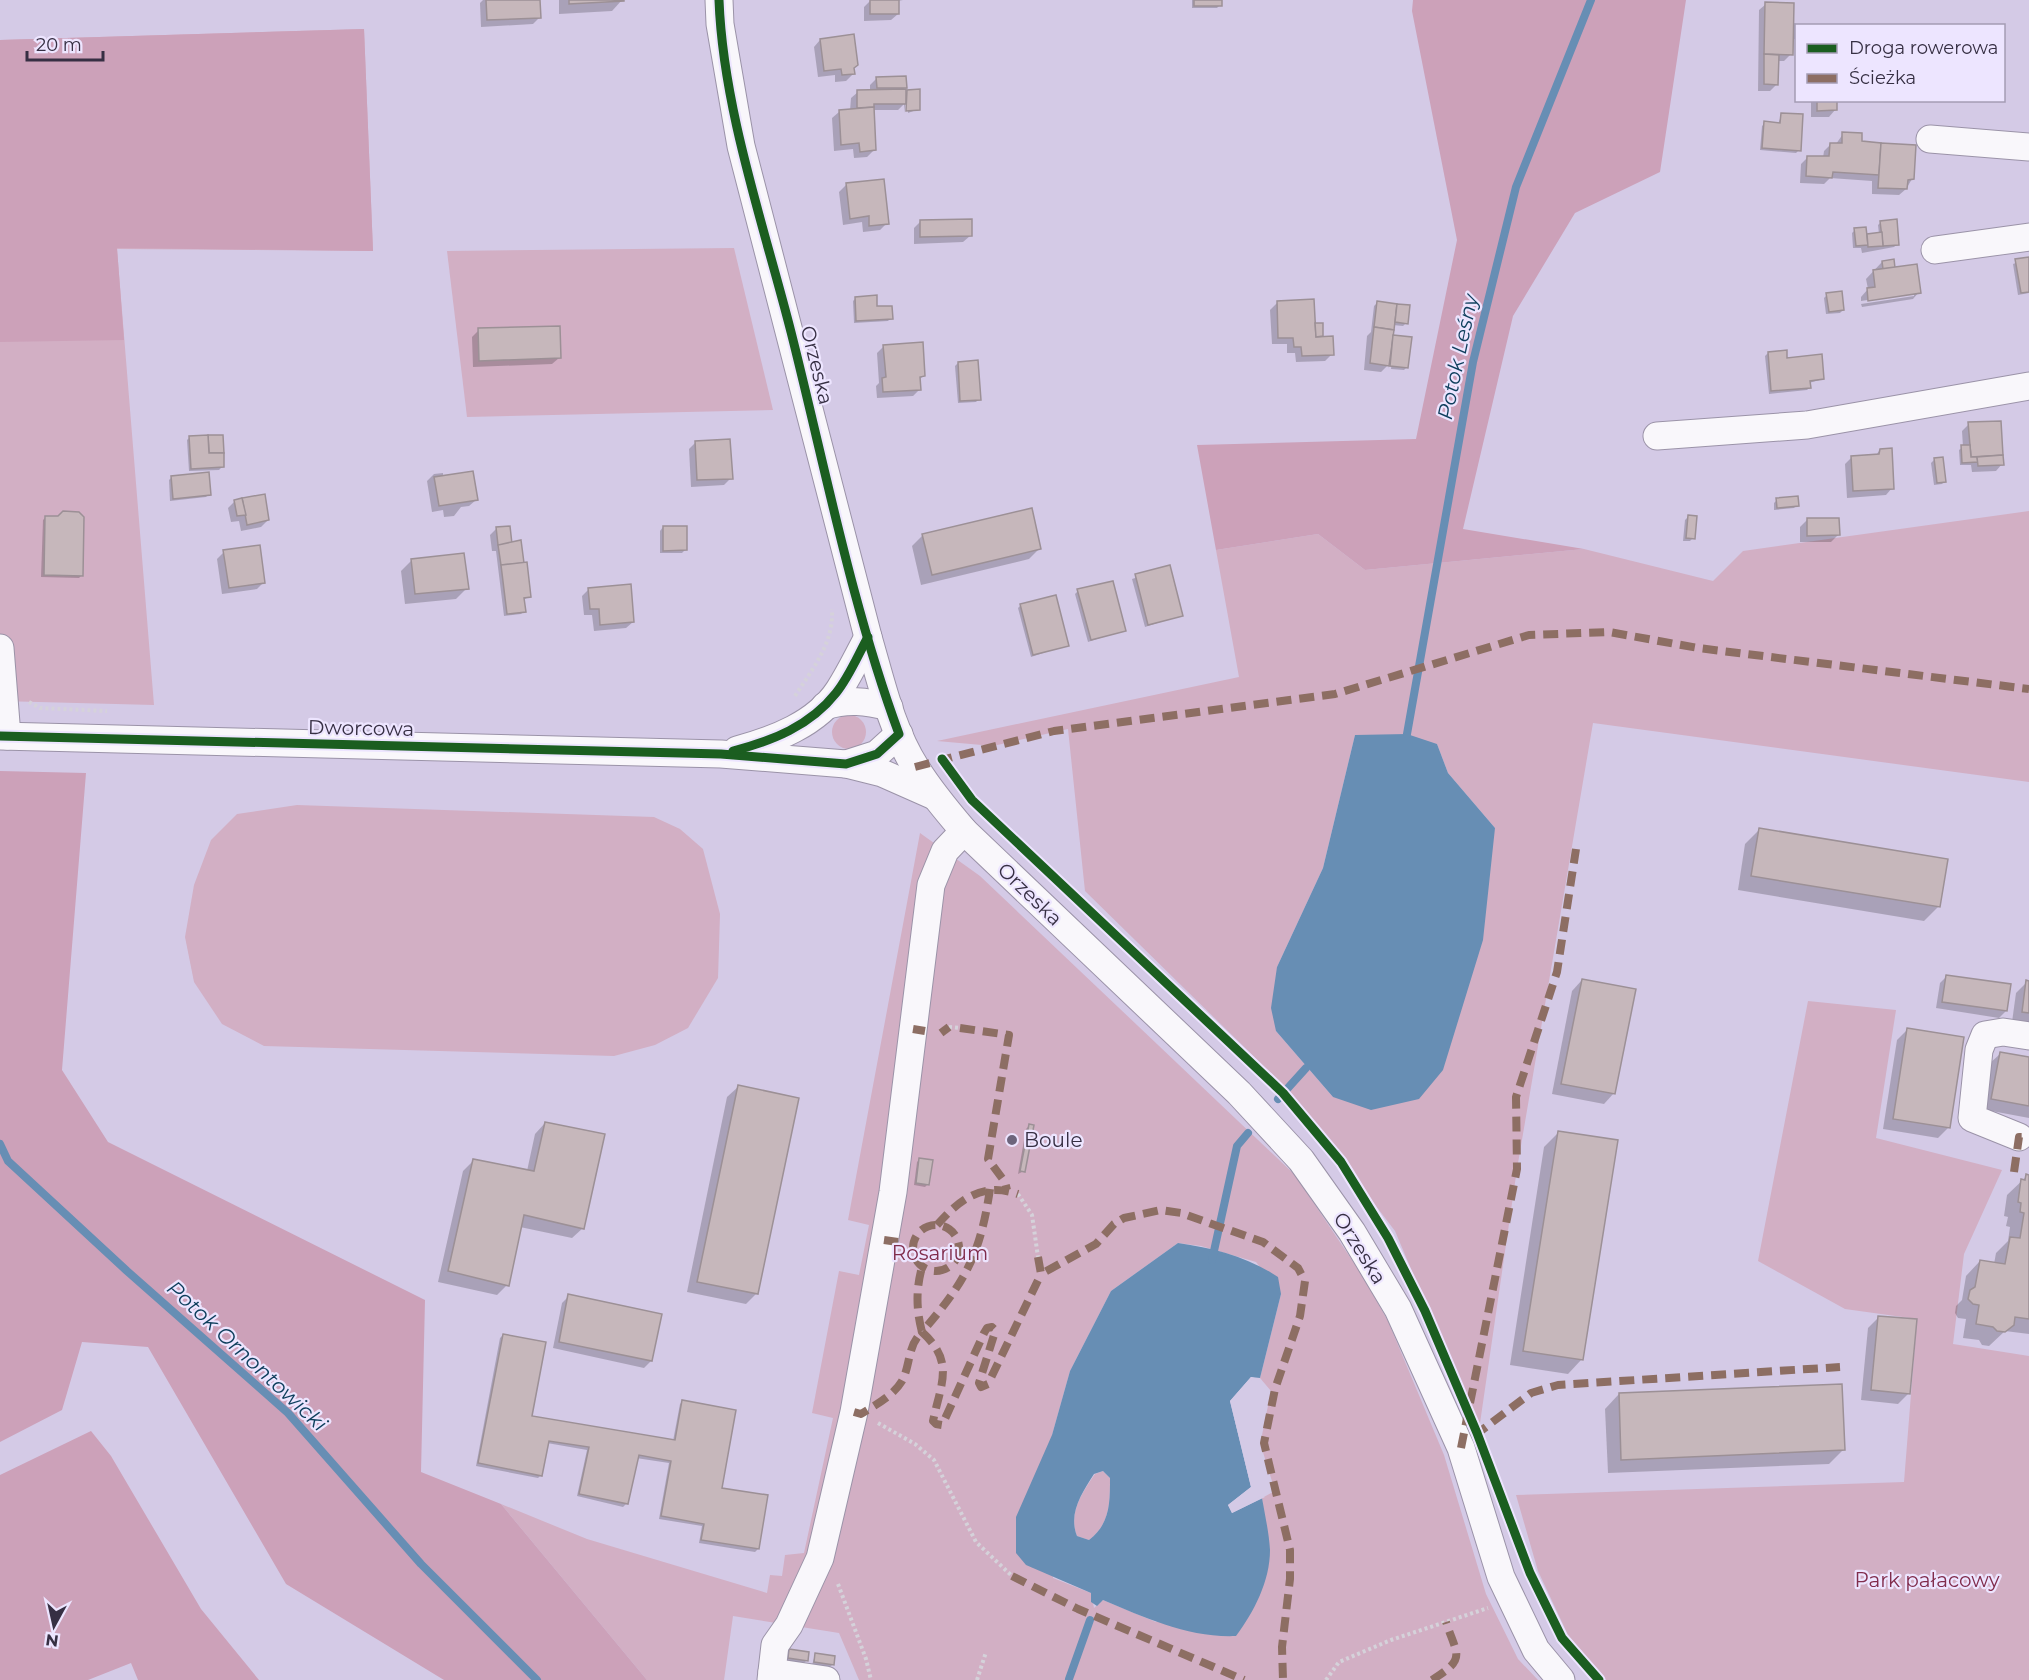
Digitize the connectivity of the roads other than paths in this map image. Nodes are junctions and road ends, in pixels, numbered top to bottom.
1 (719, 0) edge
2 (1930, 139) dead end
3 (2029, 147) edge
4 (2029, 237) edge
5 (1935, 250) dead end
6 (2029, 386) edge
7 (1657, 436) dead end
8 (868, 637) junction
9 (0, 648) edge
10 (889, 707) junction
11 (821, 710) junction
12 (899, 734) junction
13 (3, 736) edge
14 (721, 754) junction
15 (840, 763) junction
16 (935, 797) junction
17 (964, 831) junction
18 (2029, 1036) edge
19 (2019, 1137) dead end
20 (771, 1676) edge
21 (826, 1680) edge
22 (1561, 1680) edge

1 - 8 street, Orzeska
2 - 3 street
4 - 5 street
6 - 7 street
8 - 10 street, Orzeska
8 - 11 street, Dworcowa
9 - 13 street
10 - 11 street
10 - 12 street, Orzeska
11 - 14 street, Dworcowa
11 - 15 street
12 - 15 street
12 - 16 street, Orzeska
13 - 14 street, Dworcowa
14 - 15 street, Dworcowa
15 - 16 street, Dworcowa
16 - 17 street, Orzeska
17 - 20 street
17 - 22 street, Orzeska
18 - 19 street
20 - 21 street

